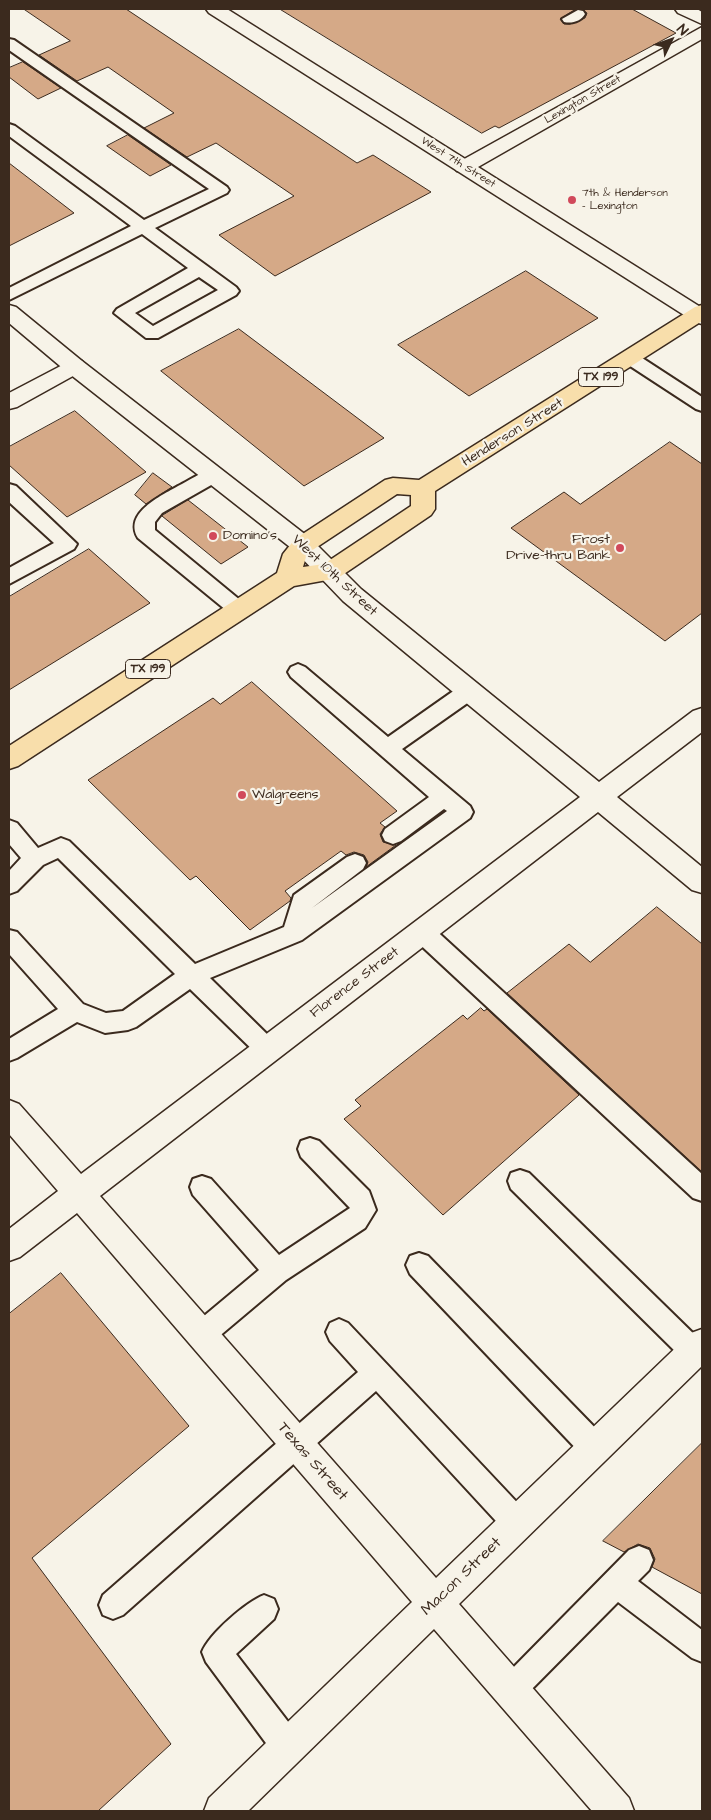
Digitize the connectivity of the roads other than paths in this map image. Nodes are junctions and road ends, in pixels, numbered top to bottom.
1 (215, 9) edge
2 (684, 9) edge
3 (702, 19) edge
4 (702, 32) edge
5 (9, 43) edge
6 (9, 129) edge
7 (464, 167) junction
8 (143, 228) junction
9 (200, 270) junction
10 (9, 295) edge
11 (9, 312) edge
12 (701, 314) edge
13 (630, 358) junction
14 (74, 366) junction
15 (9, 402) edge
16 (702, 405) edge
17 (213, 475) junction
18 (423, 488) junction
19 (9, 491) edge
20 (303, 545) junction
21 (330, 572) junction
22 (9, 577) edge
23 (288, 578) junction
24 (239, 610) junction
25 (298, 672) dead end
26 (468, 691) junction
27 (702, 718) edge
28 (388, 748) junction
29 (9, 759) edge
30 (445, 797) junction
31 (598, 797) junction
32 (9, 829) edge
33 (393, 834) dead end
34 (35, 858) junction
35 (354, 863) dead end
36 (702, 882) edge
37 (9, 885) edge
38 (422, 932) junction
39 (294, 933) junction
40 (9, 939) edge
41 (192, 975) junction
42 (75, 1011) junction
43 (268, 1050) junction
44 (9, 1052) edge
45 (9, 1113) edge
46 (310, 1149) dead end
47 (520, 1181) dead end
48 (202, 1187) dead end
49 (702, 1190) edge
50 (79, 1194) junction
51 (9, 1247) edge
52 (419, 1264) dead end
53 (277, 1272) junction
54 (338, 1332) dead end
55 (201, 1335) junction
56 (698, 1348) edge
57 (377, 1373) junction
58 (296, 1444) junction
59 (595, 1448) junction
60 (517, 1523) junction
61 (639, 1560) dead end
62 (617, 1584) junction
63 (435, 1603) junction
64 (113, 1604) dead end
65 (264, 1609) dead end
66 (702, 1648) edge
67 (511, 1690) junction
68 (288, 1747) junction
69 (222, 1811) edge
70 (616, 1811) edge

1 - 7 street, West 7th Street
2 - 3 street
4 - 7 street, Lexington Street
5 - 8 lane
6 - 8 lane
7 - 12 street, West 7th Street
8 - 9 lane
8 - 10 lane
9 - 9 lane
11 - 14 street, West 10th Street
12 - 13 main road, Henderson Street / TX 199
13 - 16 lane
13 - 18 main road, Henderson Street / TX 199
14 - 15 street
14 - 17 street, West 10th Street
17 - 20 street, West 10th Street
17 - 24 lane
18 - 20 main road
18 - 21 main road, TX 199
19 - 22 lane
20 - 21 street, West 10th Street
20 - 23 main road
21 - 23 main road, TX 199
21 - 26 street, West 10th Street
23 - 24 main road, TX 199
24 - 29 main road, TX 199
25 - 28 lane
26 - 28 lane
26 - 31 street, West 10th Street
27 - 31 street, Florence Street
28 - 30 lane
30 - 33 lane
30 - 39 lane
31 - 36 street, West 10th Street
31 - 38 street, Florence Street
32 - 34 lane
34 - 37 lane
34 - 41 lane
35 - 39 lane
38 - 43 street, Florence Street
38 - 49 lane
39 - 41 lane
40 - 42 lane
41 - 42 lane
41 - 43 lane
42 - 44 lane
43 - 50 street, Florence Street
45 - 50 street, Texas Street
46 - 53 lane
47 - 56 lane
48 - 53 lane
50 - 51 street, Florence Street
50 - 55 street, Texas Street
52 - 59 lane
53 - 55 lane
54 - 57 lane
55 - 58 street, Texas Street
56 - 59 street, Macon Street
57 - 58 lane
57 - 60 lane
58 - 63 street, Texas Street
58 - 64 lane
59 - 60 street, Macon Street
60 - 63 street, Macon Street
61 - 62 lane
62 - 66 lane
62 - 67 lane
63 - 67 street, Texas Street
63 - 68 street, Macon Street
65 - 68 lane
67 - 70 street, Texas Street
68 - 69 street, Macon Street

